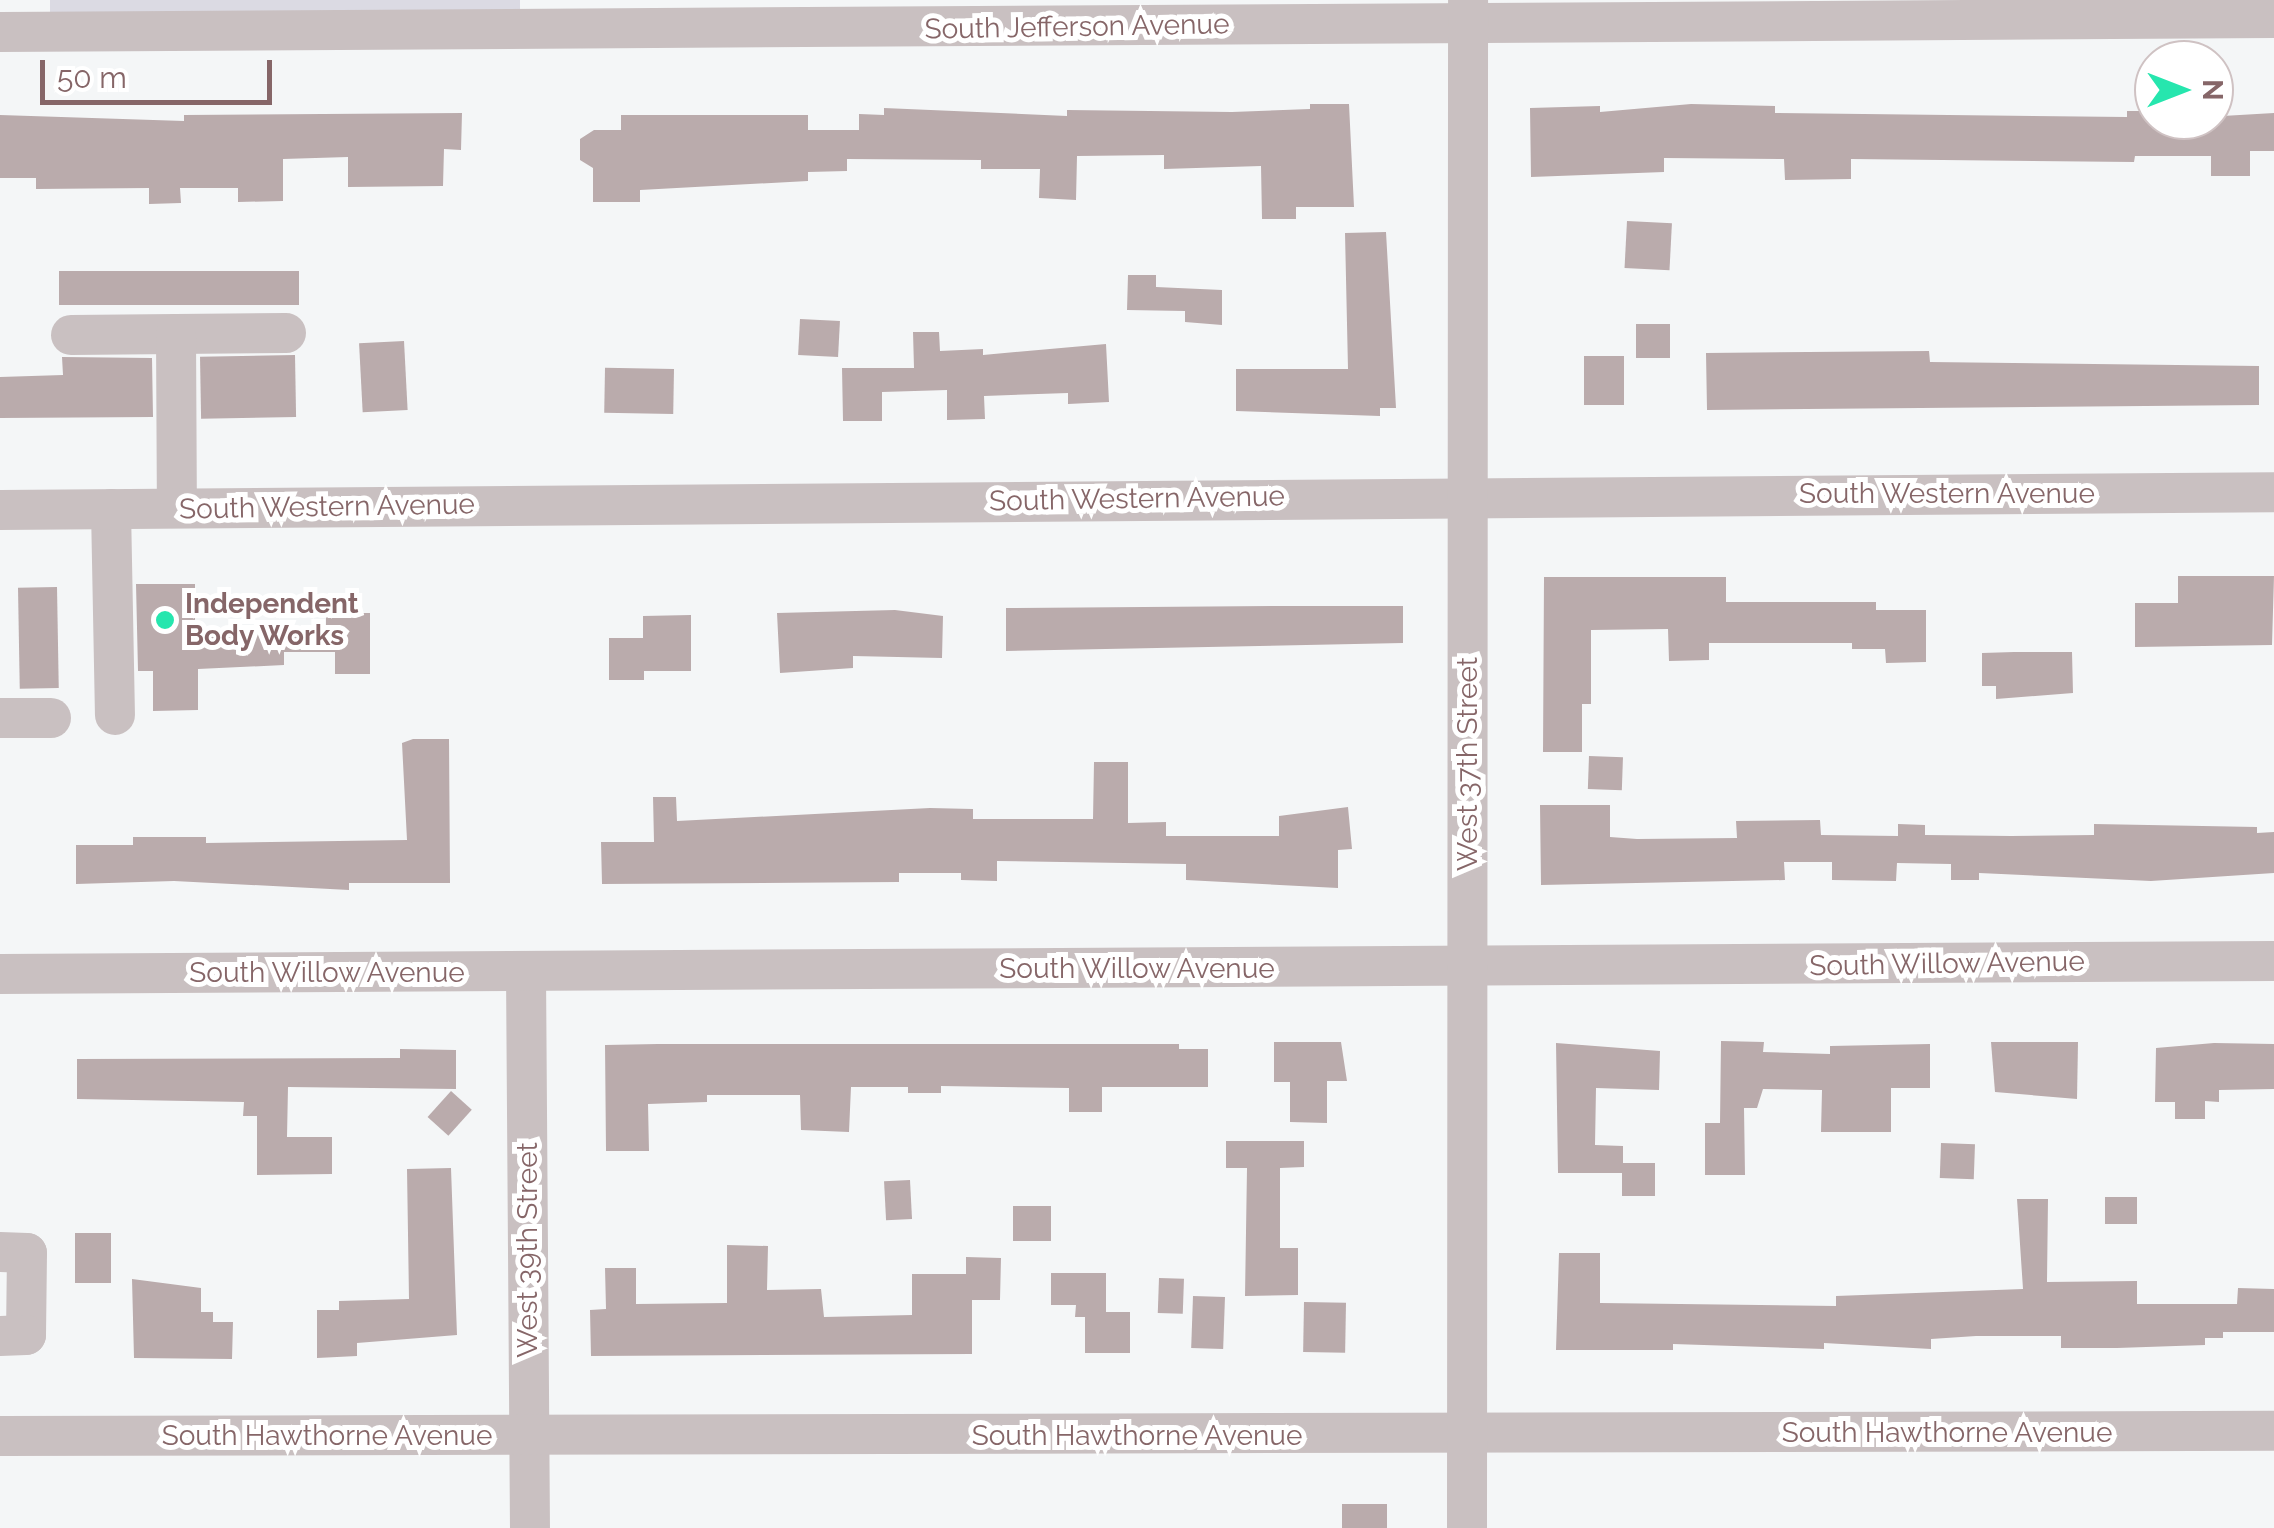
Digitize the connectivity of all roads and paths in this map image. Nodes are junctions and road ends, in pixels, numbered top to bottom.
1 (2123, 9) edge
2 (1468, 11) edge
3 (520, 17) edge
4 (2274, 18) edge
5 (0, 32) edge
6 (286, 332) dead end
7 (176, 334) junction
8 (71, 335) dead end
9 (2274, 492) edge
10 (1469, 496) junction
11 (176, 508) junction
12 (112, 509) junction
13 (0, 510) edge
14 (114, 715) dead end
15 (0, 718) edge
16 (50, 718) dead end
17 (2274, 961) edge
18 (1468, 968) junction
19 (526, 972) junction
20 (0, 974) edge
21 (0, 1252) edge
22 (0, 1336) edge
23 (2274, 1431) edge
24 (0, 1436) edge
25 (529, 1436) junction
26 (1466, 1437) junction
27 (530, 1528) edge
28 (1467, 1528) edge

1 - 2 street, South Jefferson Avenue
1 - 4 street, South Jefferson Avenue
2 - 3 street, South Jefferson Avenue
2 - 10 street, West 37th Street
3 - 5 street, South Jefferson Avenue
6 - 7 street
7 - 8 street
7 - 11 street
9 - 10 street, South Western Avenue
10 - 11 street, South Western Avenue
10 - 18 street, West 37th Street
11 - 12 street, South Western Avenue
12 - 13 street, South Western Avenue
12 - 14 street
15 - 16 street
17 - 18 street, South Willow Avenue
18 - 19 street, South Willow Avenue
18 - 26 street, West 37th Street
19 - 20 street, South Willow Avenue
19 - 25 street, West 39th Street
21 - 22 street
23 - 26 street, South Hawthorne Avenue
24 - 25 street, South Hawthorne Avenue
25 - 26 street, South Hawthorne Avenue
25 - 27 street, West 39th Street
26 - 28 street, West 37th Street

